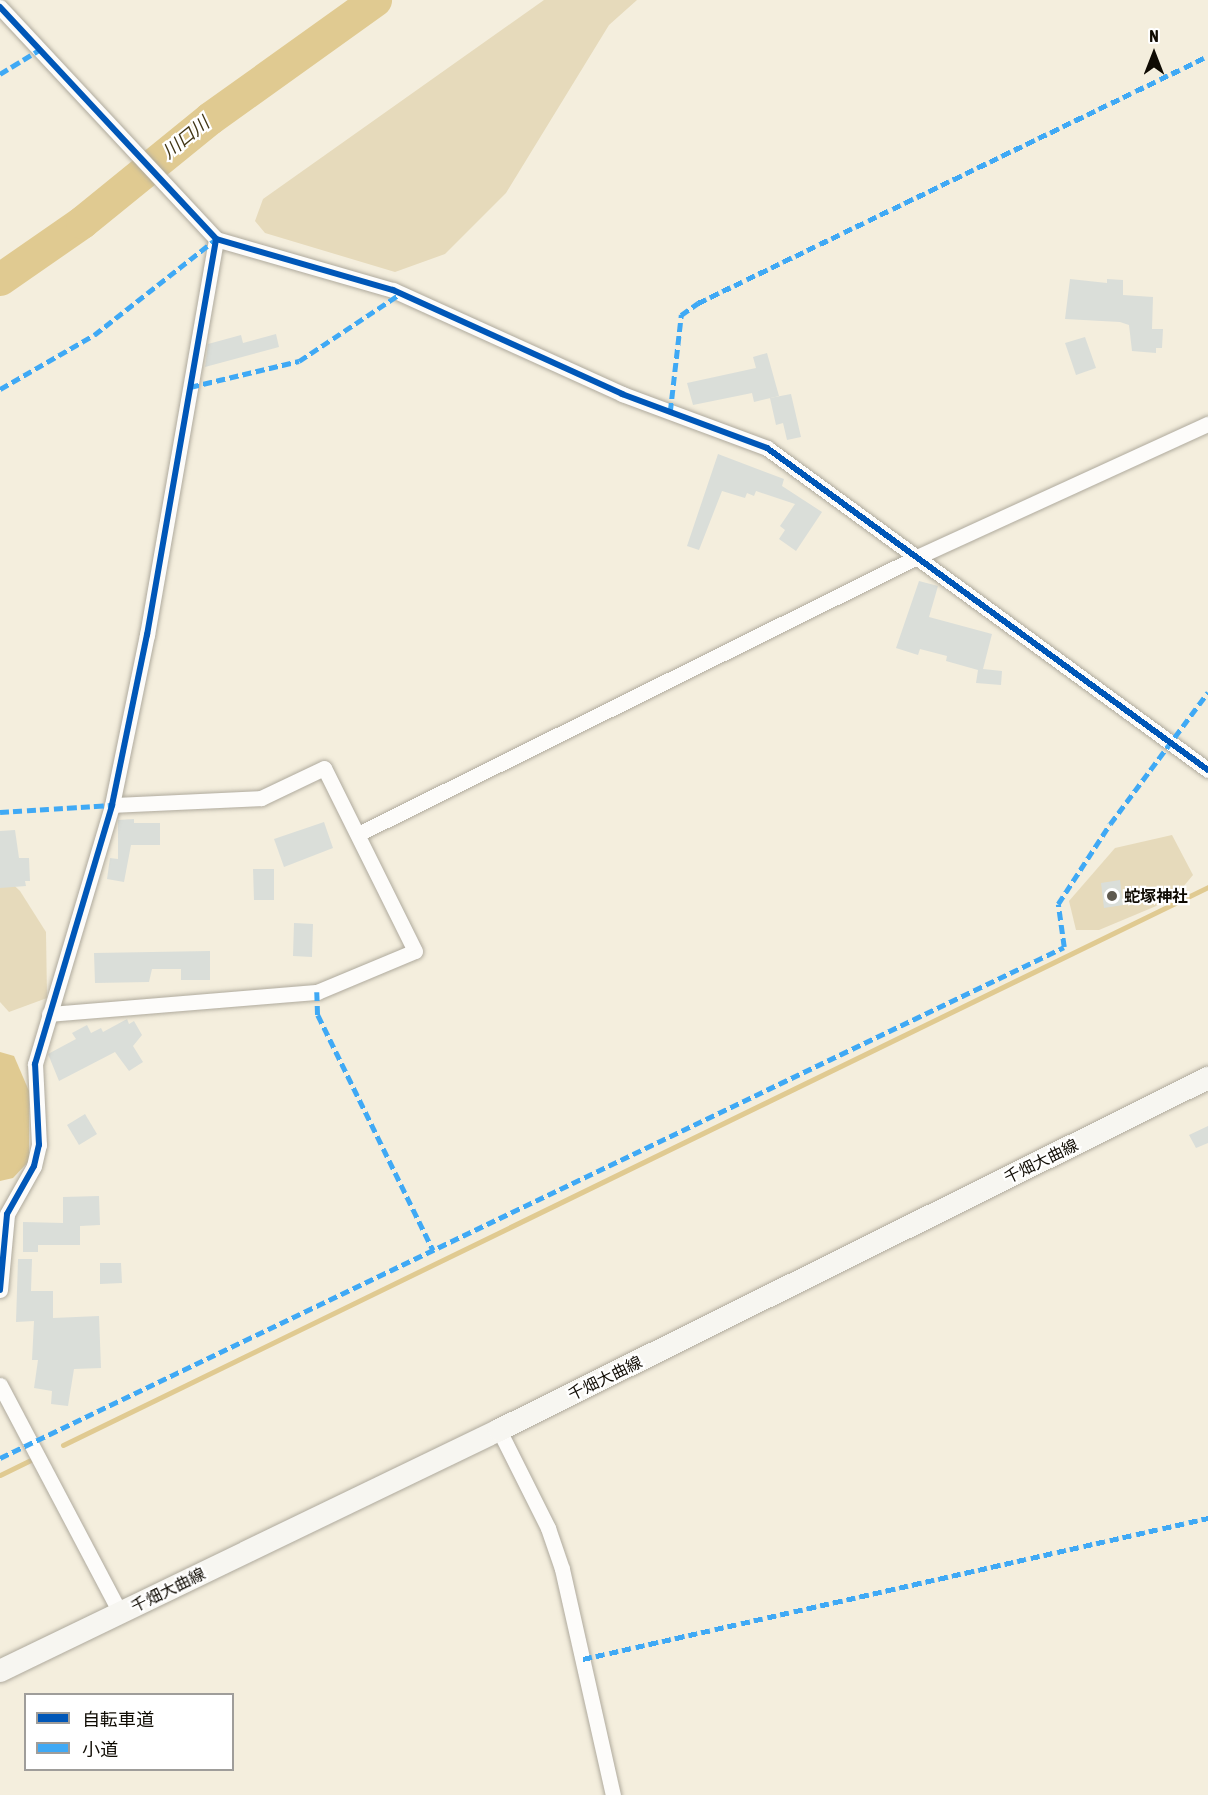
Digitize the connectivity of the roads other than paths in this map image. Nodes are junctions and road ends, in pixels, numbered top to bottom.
1 (0, 7) edge
2 (216, 239) junction
3 (1208, 424) edge
4 (917, 557) junction
5 (1208, 770) edge
6 (112, 805) junction
7 (358, 834) junction
8 (49, 1014) junction
9 (1208, 1078) edge
10 (0, 1290) edge
11 (0, 1385) edge
12 (499, 1430) junction
13 (120, 1613) junction
14 (0, 1671) edge
15 (613, 1795) edge

1 - 2 street
2 - 4 street
2 - 6 street
3 - 4 street
4 - 5 street
4 - 7 street
6 - 7 street
6 - 8 street
7 - 8 street
8 - 10 street
9 - 12 main road, 千畑大曲線
11 - 13 street
12 - 13 main road, 千畑大曲線
12 - 15 street
13 - 14 main road, 千畑大曲線

